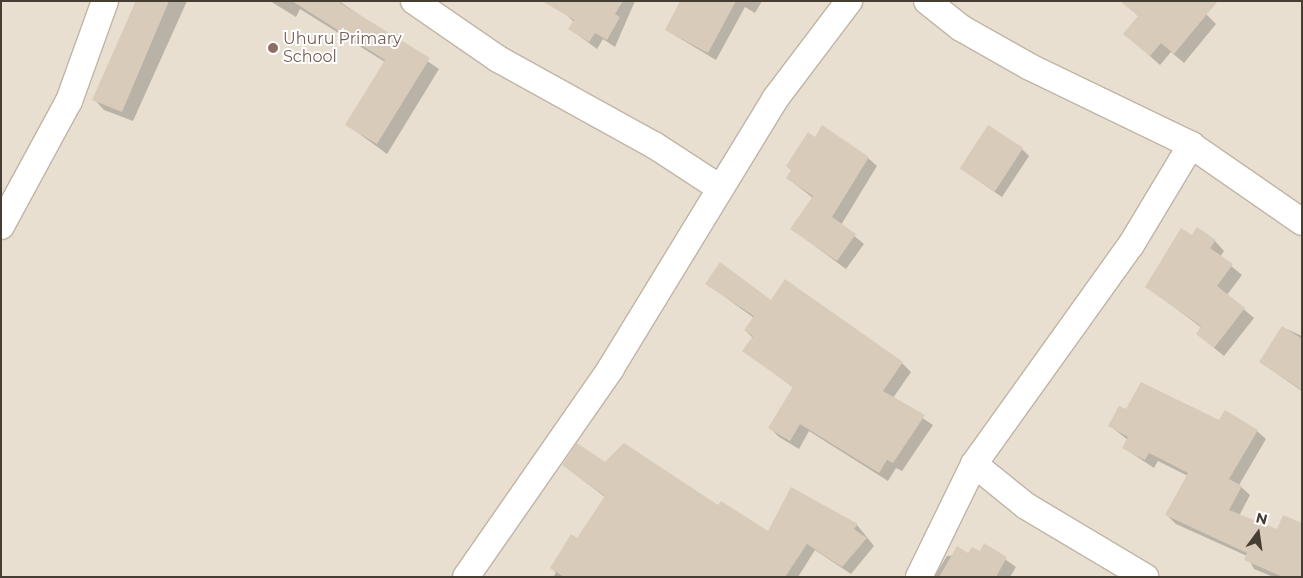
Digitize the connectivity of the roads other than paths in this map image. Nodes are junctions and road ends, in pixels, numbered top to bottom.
1 (105, 1) edge
2 (414, 1) edge
3 (850, 1) edge
4 (927, 1) edge
5 (1190, 145) junction
6 (720, 188) junction
7 (4, 214) edge
8 (1302, 222) edge
9 (974, 464) junction
10 (466, 577) edge
11 (919, 577) edge
12 (1145, 577) edge

1 - 7 street
2 - 6 street
3 - 6 street
4 - 5 street
5 - 8 street
5 - 9 street
6 - 10 street
9 - 11 street
9 - 12 street

